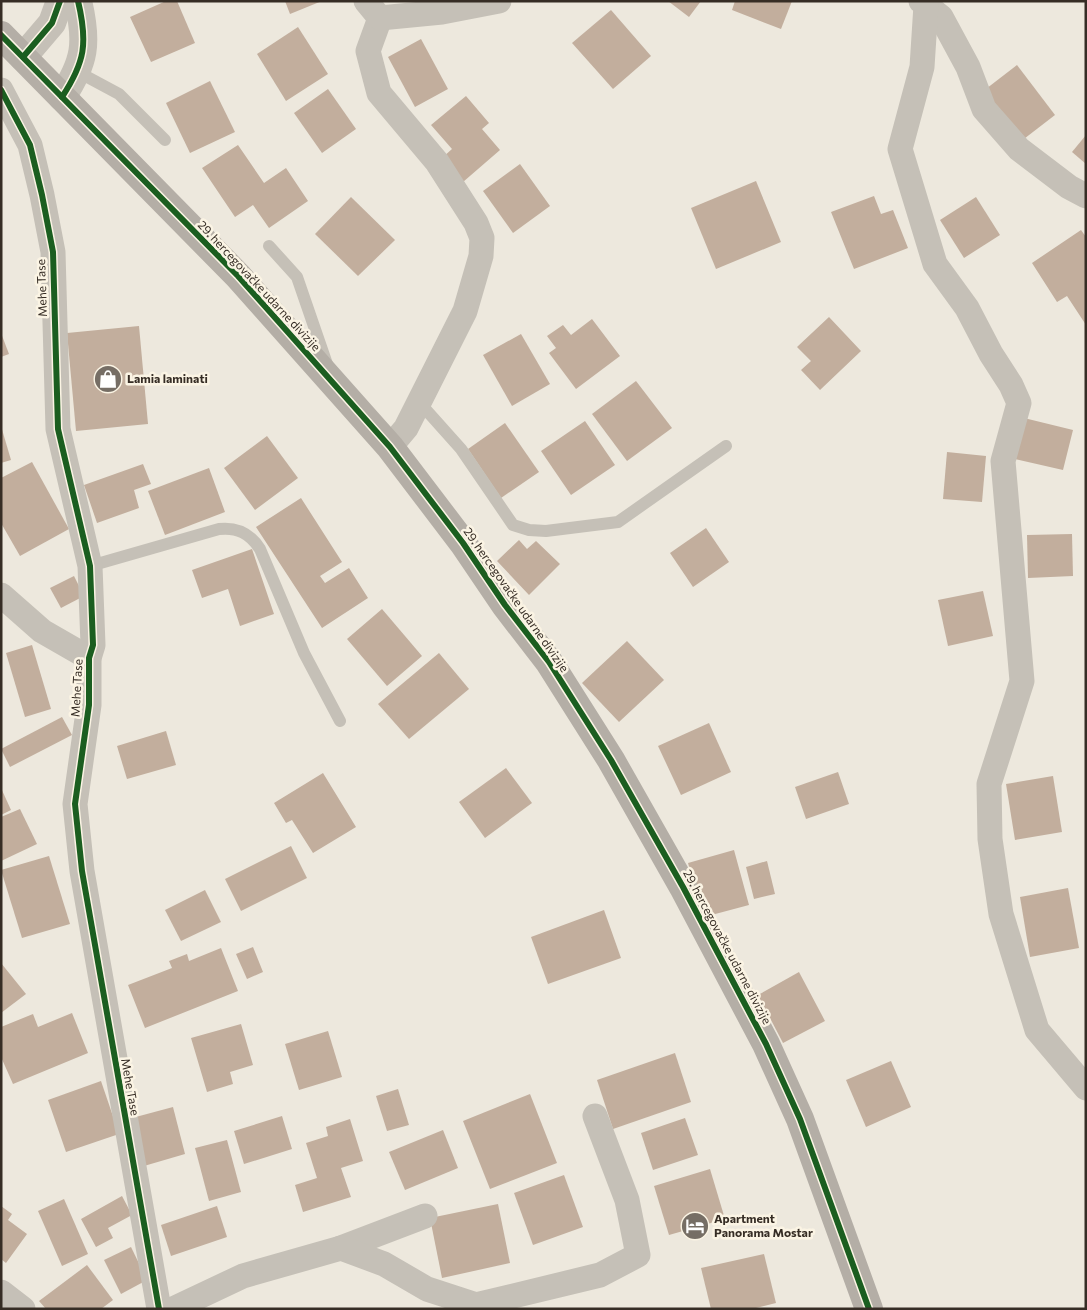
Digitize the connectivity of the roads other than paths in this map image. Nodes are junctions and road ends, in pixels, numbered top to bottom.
1 (60, 1) edge
2 (78, 1) edge
3 (500, 1) edge
4 (923, 3) edge
5 (373, 9) edge
6 (1, 34) edge
7 (23, 57) junction
8 (78, 72) junction
9 (1, 90) edge
10 (62, 97) junction
11 (165, 140) dead end
12 (1086, 196) edge
13 (269, 246) dead end
14 (333, 384) junction
15 (419, 402) junction
16 (726, 446) dead end
17 (390, 447) junction
18 (90, 566) junction
19 (1, 596) edge
20 (89, 658) junction
21 (340, 720) dead end
22 (1086, 1088) edge
23 (595, 1116) dead end
24 (425, 1216) dead end
25 (341, 1248) junction
26 (1, 1292) edge
27 (156, 1301) edge
28 (865, 1305) edge
29 (24, 1309) edge
30 (173, 1309) edge

1 - 7 street
2 - 8 street
3 - 5 street
4 - 12 street
4 - 22 street
5 - 15 street
6 - 7 main road, 29. hercegovačke udarne divizije
7 - 10 main road, 29. hercegovačke udarne divizije
8 - 10 street
8 - 11 lane
9 - 18 street, Mehe Tase
10 - 14 main road, 29. hercegovačke udarne divizije
13 - 14 lane
14 - 17 main road, 29. hercegovačke udarne divizije
15 - 16 lane
15 - 17 street
17 - 28 main road, 29. hercegovačke udarne divizije
18 - 20 street, Mehe Tase
18 - 21 lane
19 - 20 street
20 - 27 street, Mehe Tase
23 - 25 street
24 - 25 street
25 - 30 street
26 - 29 street

